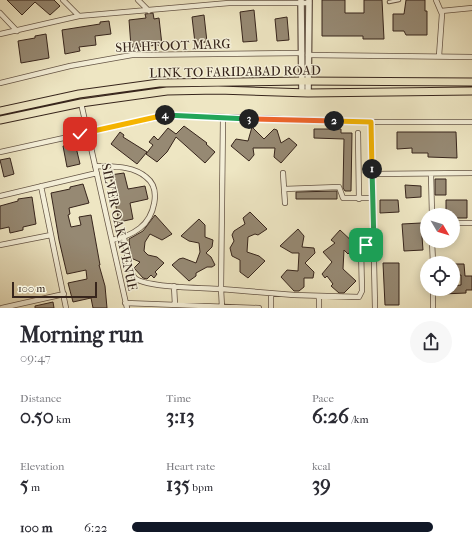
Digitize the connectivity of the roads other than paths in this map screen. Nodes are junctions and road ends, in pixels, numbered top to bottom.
1 (63, 0) edge
2 (138, 0) edge
3 (399, 0) edge
4 (436, 0) edge
5 (254, 1) edge
6 (227, 2) edge
7 (301, 2) edge
8 (309, 2) edge
9 (389, 2) dead end
10 (472, 8) edge
11 (149, 11) junction
12 (441, 11) junction
13 (0, 13) edge
14 (79, 16) junction
15 (17, 31) junction
16 (0, 34) edge
17 (302, 53) junction
18 (308, 55) junction
19 (439, 56) junction
20 (472, 57) edge
21 (304, 81) junction
22 (472, 82) edge
23 (0, 83) edge
24 (472, 91) edge
25 (305, 93) junction
26 (81, 103) junction
27 (0, 111) edge
28 (223, 118) junction
29 (0, 120) edge
30 (371, 122) junction
31 (472, 122) edge
32 (88, 133) junction
33 (358, 133) dead end
34 (0, 152) edge
35 (95, 166) junction
36 (96, 173) junction
37 (283, 173) dead end
38 (372, 174) junction
39 (431, 174) junction
40 (472, 174) edge
41 (41, 186) junction
42 (284, 189) junction
43 (0, 196) edge
44 (373, 198) junction
45 (359, 199) junction
46 (285, 203) dead end
47 (432, 208) edge
48 (460, 223) edge
49 (472, 223) edge
50 (51, 235) junction
51 (124, 238) junction
52 (112, 240) junction
53 (0, 245) edge
54 (374, 245) junction
55 (174, 286) junction
56 (221, 289) junction
57 (64, 294) junction
58 (271, 294) junction
59 (318, 296) junction
60 (433, 296) edge
61 (175, 305) junction
62 (126, 306) edge
63 (222, 307) junction
64 (2, 308) edge
65 (66, 308) edge
66 (259, 308) edge
67 (271, 308) edge
68 (318, 308) edge
69 (375, 308) edge
70 (433, 308) edge

1 - 14 street
2 - 11 street
3 - 9 lane
4 - 12 street
5 - 6 street
5 - 7 street
6 - 11 street
7 - 8 street
7 - 17 street
8 - 18 street
10 - 12 street
11 - 14 street
12 - 19 street
13 - 15 street
14 - 15 street
15 - 16 street
17 - 21 street
17 - 23 street, SHAHTOOT MARG
18 - 19 street
18 - 21 street
19 - 20 street
21 - 22 main road, LINK TO FARIDABAD ROAD
21 - 25 street
21 - 27 main road, LINK TO FARIDABAD ROAD
24 - 25 main road, LINK TO FARIDABAD ROAD
25 - 26 main road, LINK TO FARIDABAD ROAD
26 - 29 main road, LINK TO FARIDABAD ROAD
26 - 32 street, SILVER OAK AVENUE
28 - 30 street
28 - 32 street
28 - 56 street
30 - 31 street
30 - 38 street
32 - 34 street
32 - 35 street, SILVER OAK AVENUE
33 - 45 street
35 - 36 street, SILVER OAK AVENUE
35 - 51 street
36 - 41 street
36 - 52 street, SILVER OAK AVENUE
37 - 42 street
38 - 39 street
38 - 44 street
39 - 40 street
39 - 47 street
41 - 43 street
41 - 50 street
42 - 45 street
42 - 46 street
44 - 45 street
44 - 54 street
48 - 49 street
50 - 53 street
50 - 57 street
51 - 52 street
51 - 55 street
52 - 62 street, SILVER OAK AVENUE
54 - 59 street
54 - 69 street
55 - 56 street
55 - 61 street
56 - 58 street
56 - 63 street
57 - 64 street
57 - 65 street
58 - 59 street
58 - 67 street
59 - 68 street
60 - 70 street
61 - 62 street
61 - 63 street
63 - 66 street

